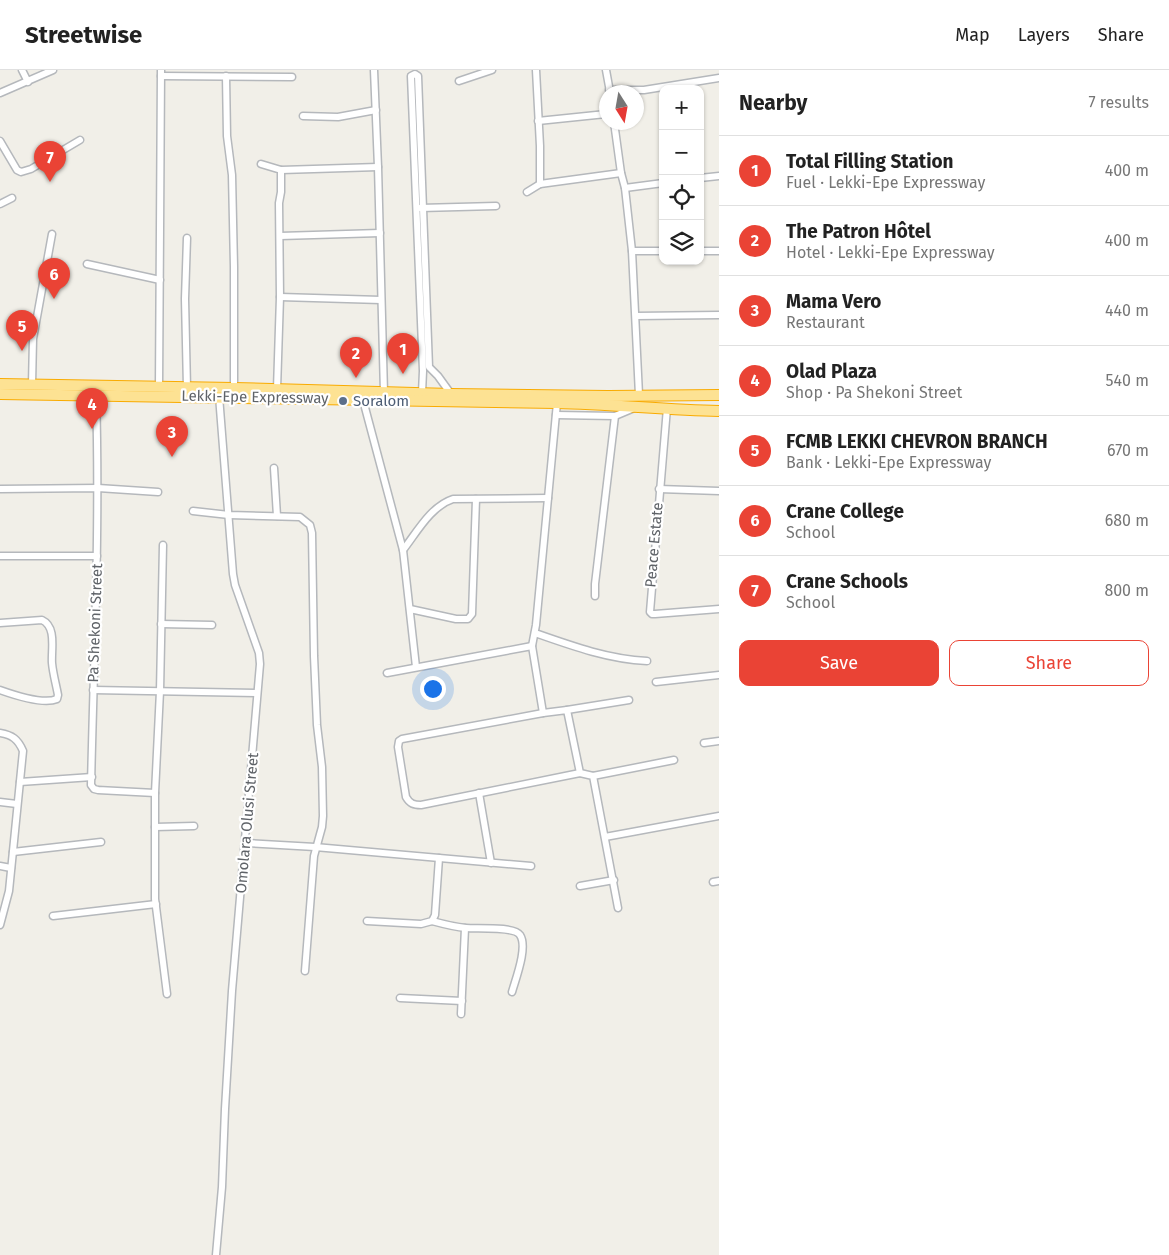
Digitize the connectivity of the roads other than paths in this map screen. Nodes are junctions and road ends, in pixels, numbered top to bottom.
1 (22, 70) edge
2 (53, 70) edge
3 (374, 70) edge
4 (492, 70) edge
5 (536, 70) edge
6 (606, 70) edge
7 (161, 73) edge
8 (269, 74) edge
9 (226, 76) junction
10 (292, 77) dead end
11 (719, 78) edge
12 (459, 81) dead end
13 (28, 82) junction
14 (609, 85) edge
15 (691, 85) edge
16 (659, 89) edge
17 (644, 90) edge
18 (0, 93) edge
19 (376, 110) junction
20 (599, 115) edge
21 (303, 116) dead end
22 (538, 121) junction
23 (615, 130) edge
24 (80, 140) dead end
25 (0, 141) edge
26 (261, 164) dead end
27 (378, 167) junction
28 (281, 170) junction
29 (621, 173) junction
30 (719, 176) edge
31 (704, 178) edge
32 (540, 184) junction
33 (659, 184) edge
34 (625, 188) junction
35 (527, 192) dead end
36 (12, 198) dead end
37 (0, 204) edge
38 (496, 206) dead end
39 (420, 208) junction
40 (380, 233) junction
41 (52, 234) dead end
42 (280, 236) junction
43 (188, 238) dead end
44 (632, 251) junction
45 (659, 251) edge
46 (704, 251) edge
47 (719, 251) edge
48 (87, 264) dead end
49 (160, 280) junction
50 (280, 297) junction
51 (381, 300) junction
52 (719, 315) edge
53 (636, 316) junction
54 (425, 329) junction
55 (0, 384) edge
56 (32, 385) junction
57 (159, 388) junction
58 (187, 388) junction
59 (234, 388) junction
60 (277, 389) junction
61 (384, 393) junction
62 (422, 393) junction
63 (0, 394) edge
64 (451, 394) junction
65 (719, 394) edge
66 (96, 395) junction
67 (639, 395) junction
68 (219, 396) junction
69 (363, 400) junction
70 (557, 403) junction
71 (638, 406) junction
72 (667, 408) junction
73 (719, 411) edge
74 (556, 415) junction
75 (615, 416) junction
76 (274, 468) dead end
77 (98, 488) junction
78 (0, 489) edge
79 (659, 489) junction
80 (719, 491) edge
81 (158, 492) dead end
82 (548, 498) junction
83 (476, 499) junction
84 (193, 511) dead end
85 (230, 515) junction
86 (277, 516) junction
87 (163, 545) dead end
88 (403, 550) junction
89 (0, 556) edge
90 (98, 556) junction
91 (595, 596) dead end
92 (410, 609) junction
93 (719, 609) edge
94 (0, 623) edge
95 (161, 624) junction
96 (212, 625) dead end
97 (535, 633) junction
98 (532, 646) junction
99 (647, 661) dead end
100 (416, 668) junction
101 (387, 673) dead end
102 (719, 676) edge
103 (656, 682) dead end
104 (0, 690) edge
105 (93, 690) junction
106 (160, 691) junction
107 (258, 693) junction
108 (629, 700) dead end
109 (567, 710) junction
110 (543, 713) junction
111 (0, 733) edge
112 (719, 741) edge
113 (704, 743) dead end
114 (674, 760) dead end
115 (580, 774) junction
116 (592, 776) junction
117 (92, 777) junction
118 (20, 782) junction
119 (479, 793) junction
120 (155, 794) junction
121 (0, 802) edge
122 (17, 804) junction
123 (719, 816) edge
124 (194, 826) dead end
125 (155, 827) junction
126 (605, 837) junction
127 (101, 842) dead end
128 (246, 843) junction
129 (315, 848) junction
130 (14, 852) junction
131 (439, 858) junction
132 (491, 863) junction
133 (0, 866) edge
134 (531, 866) dead end
135 (11, 868) junction
136 (614, 880) junction
137 (580, 886) dead end
138 (156, 904) junction
139 (618, 908) dead end
140 (53, 916) dead end
141 (367, 921) dead end
142 (432, 921) junction
143 (0, 925) edge
144 (465, 928) junction
145 (305, 971) dead end
146 (512, 992) dead end
147 (167, 994) dead end
148 (400, 998) dead end
149 (462, 1001) junction
150 (461, 1014) dead end
151 (216, 1255) edge

1 - 13 street
2 - 13 street
3 - 19 street
4 - 12 street
5 - 22 street
6 - 14 street
7 - 9 street
7 - 49 street
8 - 9 street
8 - 10 street
9 - 59 street
11 - 15 street
13 - 18 street
16 - 17 street
19 - 21 street
19 - 27 street
20 - 22 street
22 - 32 street
23 - 29 street
24 - 25 street
26 - 28 street
27 - 28 street
27 - 40 street
28 - 42 street
29 - 32 street
29 - 34 street
30 - 31 street
32 - 35 street
33 - 34 street
34 - 44 street
36 - 37 street
38 - 39 street
39 - 39 street
39 - 54 street
40 - 42 street
40 - 51 street
41 - 56 street
42 - 50 street
43 - 58 street
44 - 45 street
44 - 53 street
46 - 47 street
48 - 49 street
49 - 57 street
50 - 51 street
50 - 60 street
51 - 61 street
52 - 53 street
53 - 67 street
54 - 62 street
54 - 64 street
55 - 56 highway, Lekki-Epe Expressway
56 - 57 highway, Lekki-Epe Expressway
57 - 58 highway, Lekki-Epe Expressway
58 - 59 highway, Lekki-Epe Expressway
59 - 60 highway, Lekki-Epe Expressway
60 - 61 highway, Lekki-Epe Expressway
61 - 62 highway, Lekki-Epe Expressway
62 - 64 highway, Lekki-Epe Expressway
63 - 66 highway, Lekki-Epe Expressway
64 - 67 highway, Lekki-Epe Expressway
65 - 67 highway, Lekki-Epe Expressway
66 - 68 highway, Lekki-Epe Expressway
66 - 77 street, Pa Shekoni Street
68 - 69 highway, Lekki-Epe Expressway
68 - 85 street, Omolara Olusi Street
69 - 70 highway, Lekki-Epe Expressway
69 - 88 street
70 - 71 highway, Lekki-Epe Expressway
70 - 74 street
71 - 72 highway, Lekki-Epe Expressway
71 - 75 street
72 - 73 highway, Lekki-Epe Expressway
72 - 79 street, Peace Estate
74 - 75 street
74 - 82 street
75 - 91 street
76 - 86 street
77 - 78 street
77 - 81 street
77 - 90 street, Pa Shekoni Street
79 - 80 street
79 - 93 street, Peace Estate
82 - 83 street
82 - 97 street
83 - 88 street
83 - 92 street
84 - 85 street
85 - 86 street
85 - 107 street, Omolara Olusi Street
86 - 129 street
87 - 95 street
88 - 92 street
89 - 90 street
90 - 105 street, Pa Shekoni Street
92 - 100 street
94 - 104 street
95 - 96 street
95 - 106 street
97 - 98 street
97 - 99 street
98 - 100 street
98 - 110 street
100 - 101 street
102 - 103 street
105 - 106 street
105 - 117 street, Pa Shekoni Street
106 - 107 street
106 - 120 street
107 - 128 street, Omolara Olusi Street
108 - 109 street
109 - 110 street
109 - 115 street
110 - 119 street
111 - 118 street
112 - 113 street
114 - 116 street
115 - 116 street
115 - 119 street
116 - 126 street
117 - 118 street
117 - 120 street
118 - 122 street
119 - 132 street
120 - 125 street
121 - 122 street
122 - 130 street
123 - 126 street
124 - 125 street
125 - 138 street
126 - 136 street
127 - 130 street
128 - 129 street
128 - 151 street, Omolara Olusi Street
129 - 131 street
129 - 145 street
130 - 135 street
131 - 132 street
131 - 142 street
132 - 134 street
133 - 135 street
135 - 143 street
136 - 137 street
136 - 139 street
138 - 140 street
138 - 147 street
141 - 142 street
142 - 144 street
144 - 146 street
144 - 149 street
148 - 149 street
149 - 150 street

